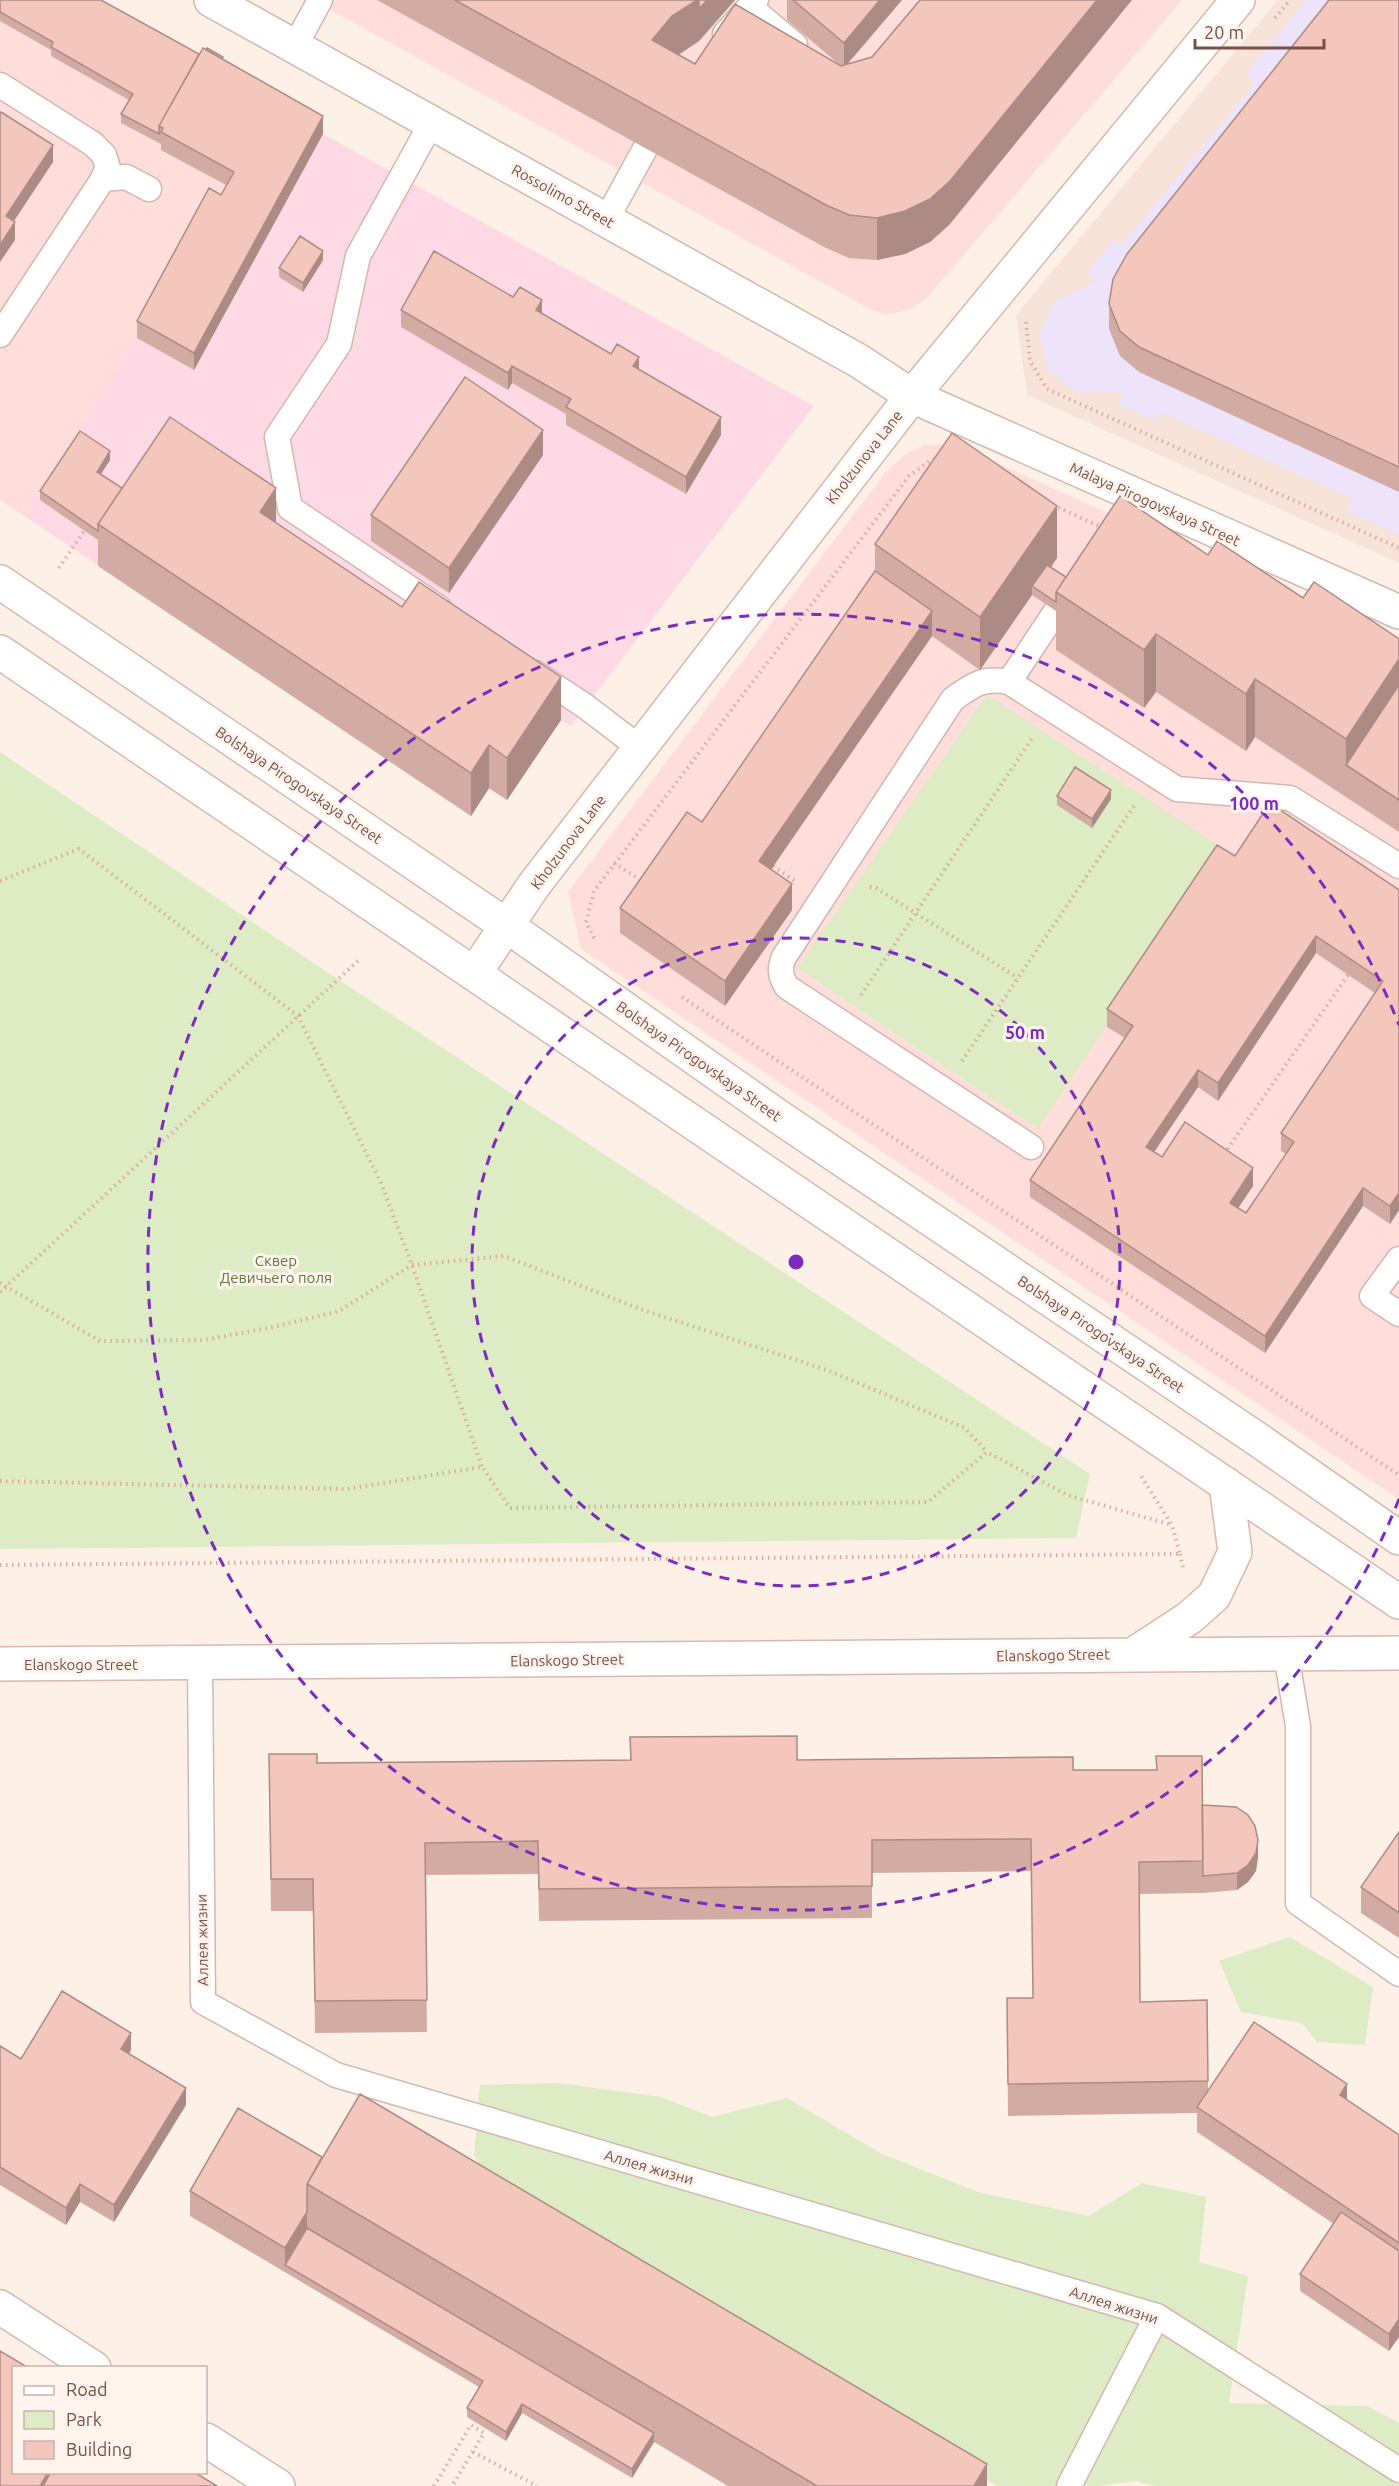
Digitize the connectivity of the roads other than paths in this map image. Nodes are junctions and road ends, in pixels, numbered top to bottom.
1 (212, 0) edge
2 (320, 0) edge
3 (1238, 0) edge
4 (753, 3) edge
5 (295, 46) junction
6 (707, 55) edge
7 (809, 57) edge
8 (0, 85) edge
9 (679, 98) edge
10 (432, 122) junction
11 (103, 179) junction
12 (149, 189) dead end
13 (606, 220) junction
14 (0, 335) edge
15 (912, 396) junction
16 (1132, 493) junction
17 (1108, 530) edge
18 (0, 582) edge
19 (1056, 611) edge
20 (1399, 612) edge
21 (458, 620) edge
22 (0, 652) edge
23 (516, 660) edge
24 (1009, 682) junction
25 (640, 748) junction
26 (1399, 866) edge
27 (507, 926) junction
28 (474, 975) junction
29 (1031, 1147) dead end
30 (1399, 1259) edge
31 (1399, 1314) edge
32 (1226, 1484) junction
33 (1399, 1538) edge
34 (1399, 1602) edge
35 (1399, 1653) edge
36 (1134, 1654) junction
37 (1286, 1654) junction
38 (0, 1664) edge
39 (200, 1664) junction
40 (1399, 1974) edge
41 (0, 2307) edge
42 (1157, 2316) junction
43 (92, 2366) edge
44 (207, 2441) edge
45 (1399, 2470) edge
46 (278, 2486) edge
47 (1069, 2486) edge

1 - 5 street, Rossolimo Street
2 - 5 lane
3 - 15 street, Kholzunova Lane
4 - 6 lane
4 - 7 lane
5 - 10 street, Rossolimo Street
8 - 11 lane
9 - 13 lane
10 - 13 street, Rossolimo Street
10 - 21 lane
11 - 12 lane
11 - 14 lane
13 - 15 street, Rossolimo Street
15 - 16 street, Malaya Pirogovskaya Street
15 - 25 street, Kholzunova Lane
16 - 17 lane
16 - 20 street, Malaya Pirogovskaya Street
18 - 27 street, Bolshaya Pirogovskaya Street
19 - 24 lane
22 - 28 street
23 - 25 lane
24 - 26 lane
24 - 29 lane
25 - 27 street, Kholzunova Lane
27 - 28 street, Kholzunova Lane
27 - 33 street, Bolshaya Pirogovskaya Street
28 - 32 street
30 - 31 lane
32 - 34 street
32 - 36 street
35 - 37 street, Elanskogo Street
36 - 37 street, Elanskogo Street
36 - 39 street, Elanskogo Street
37 - 40 lane
38 - 39 street, Elanskogo Street
39 - 42 lane, Аллея жизни
41 - 43 street
42 - 45 lane, Аллея жизни
42 - 47 lane
44 - 46 street

